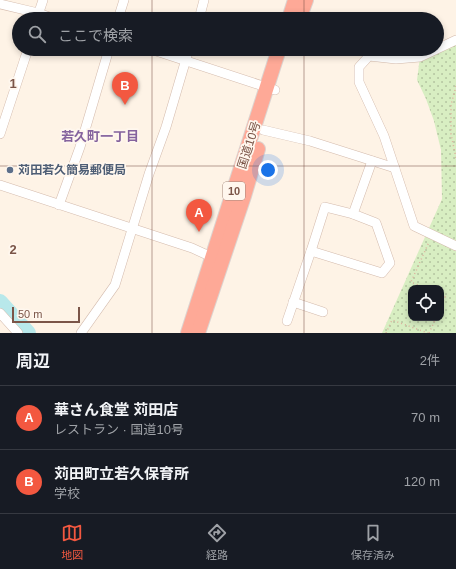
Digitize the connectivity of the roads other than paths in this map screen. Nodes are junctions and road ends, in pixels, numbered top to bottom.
1 (43, 0) edge
2 (124, 0) edge
3 (204, 0) edge
4 (295, 0) edge
5 (306, 0) edge
6 (0, 4) edge
7 (25, 12) edge
8 (38, 12) edge
9 (120, 12) edge
10 (200, 12) edge
11 (291, 12) edge
12 (302, 12) edge
13 (456, 40) edge
14 (444, 46) edge
15 (26, 56) edge
16 (107, 56) edge
17 (173, 56) edge
18 (187, 56) edge
19 (278, 56) edge
20 (286, 56) edge
21 (369, 56) edge
22 (369, 56) edge
23 (422, 56) edge
24 (186, 60) junction
25 (271, 88) junction
26 (263, 130) junction
27 (0, 134) edge
28 (372, 161) junction
29 (395, 168) junction
30 (0, 185) edge
31 (59, 205) junction
32 (353, 214) junction
33 (134, 228) junction
34 (456, 246) edge
35 (311, 251) junction
36 (217, 259) junction
37 (293, 302) junction
38 (324, 312) dead end
39 (0, 313) edge
40 (286, 322) dead end
41 (18, 333) edge
42 (81, 333) edge
43 (188, 333) edge
44 (198, 333) edge

1 - 8 street
2 - 9 street
3 - 10 street
4 - 11 highway
5 - 12 highway
6 - 7 street
13 - 14 street
15 - 27 street
16 - 31 street
17 - 24 street
18 - 24 street
19 - 25 highway, 国道10号 / 10
20 - 25 highway, 国道10号 / 10
21 - 29 street
22 - 23 street
24 - 25 street
24 - 33 street
25 - 26 highway, 国道10号 / 10
25 - 36 highway, 国道10号 / 10
26 - 28 street
26 - 36 highway, 国道10号 / 10
28 - 29 street
28 - 32 street
29 - 34 street
30 - 31 street
31 - 33 street
32 - 35 street
32 - 35 street
33 - 36 street
33 - 42 street
35 - 37 street
36 - 43 highway, 国道10号 / 10
36 - 44 highway, 国道10号 / 10
37 - 38 street
37 - 40 street
39 - 41 street

